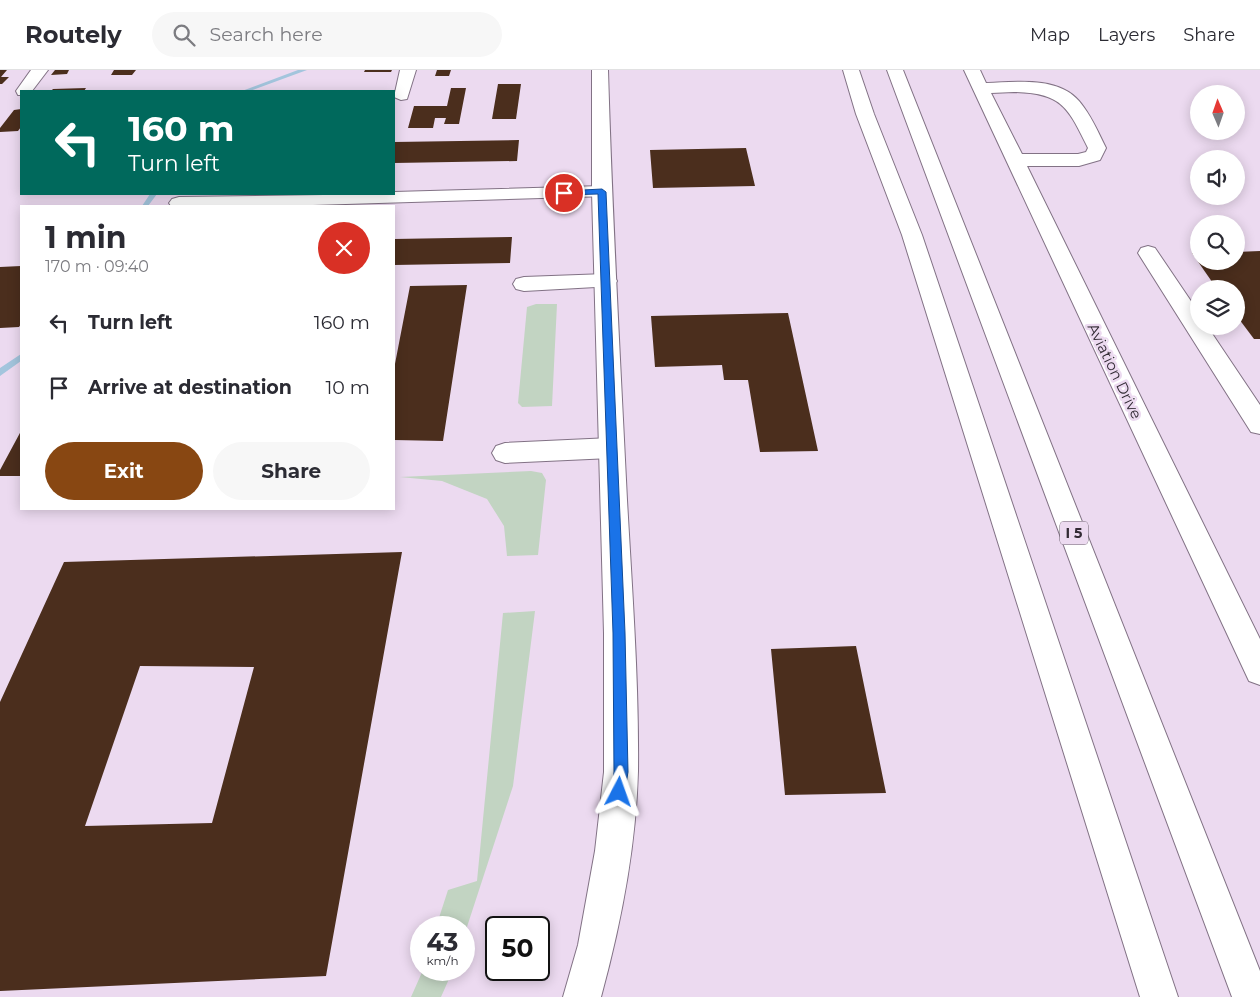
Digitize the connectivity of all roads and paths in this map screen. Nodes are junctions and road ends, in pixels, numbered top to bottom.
1 (40, 70) edge
2 (408, 70) edge
3 (600, 70) edge
4 (846, 70) edge
5 (851, 70) edge
6 (895, 70) edge
7 (976, 79) edge
8 (25, 90) edge
9 (401, 95) dead end
10 (865, 114) junction
11 (1014, 160) junction
12 (602, 192) junction
13 (179, 203) dead end
14 (1148, 253) dead end
15 (606, 281) junction
16 (524, 284) dead end
17 (1260, 425) edge
18 (611, 448) junction
19 (505, 453) dead end
20 (1260, 671) edge
21 (582, 997) edge
22 (1159, 997) edge
23 (1251, 997) edge

1 - 8 main road
2 - 9 main road
3 - 12 main road
4 - 10 main road
5 - 10 main road
6 - 23 main road, I 5
7 - 11 main road, Aviation Drive
7 - 11 main road
10 - 22 main road
11 - 20 main road, Aviation Drive
12 - 13 main road
12 - 15 main road
14 - 17 main road
15 - 16 main road
15 - 18 main road
18 - 19 main road
18 - 21 main road

